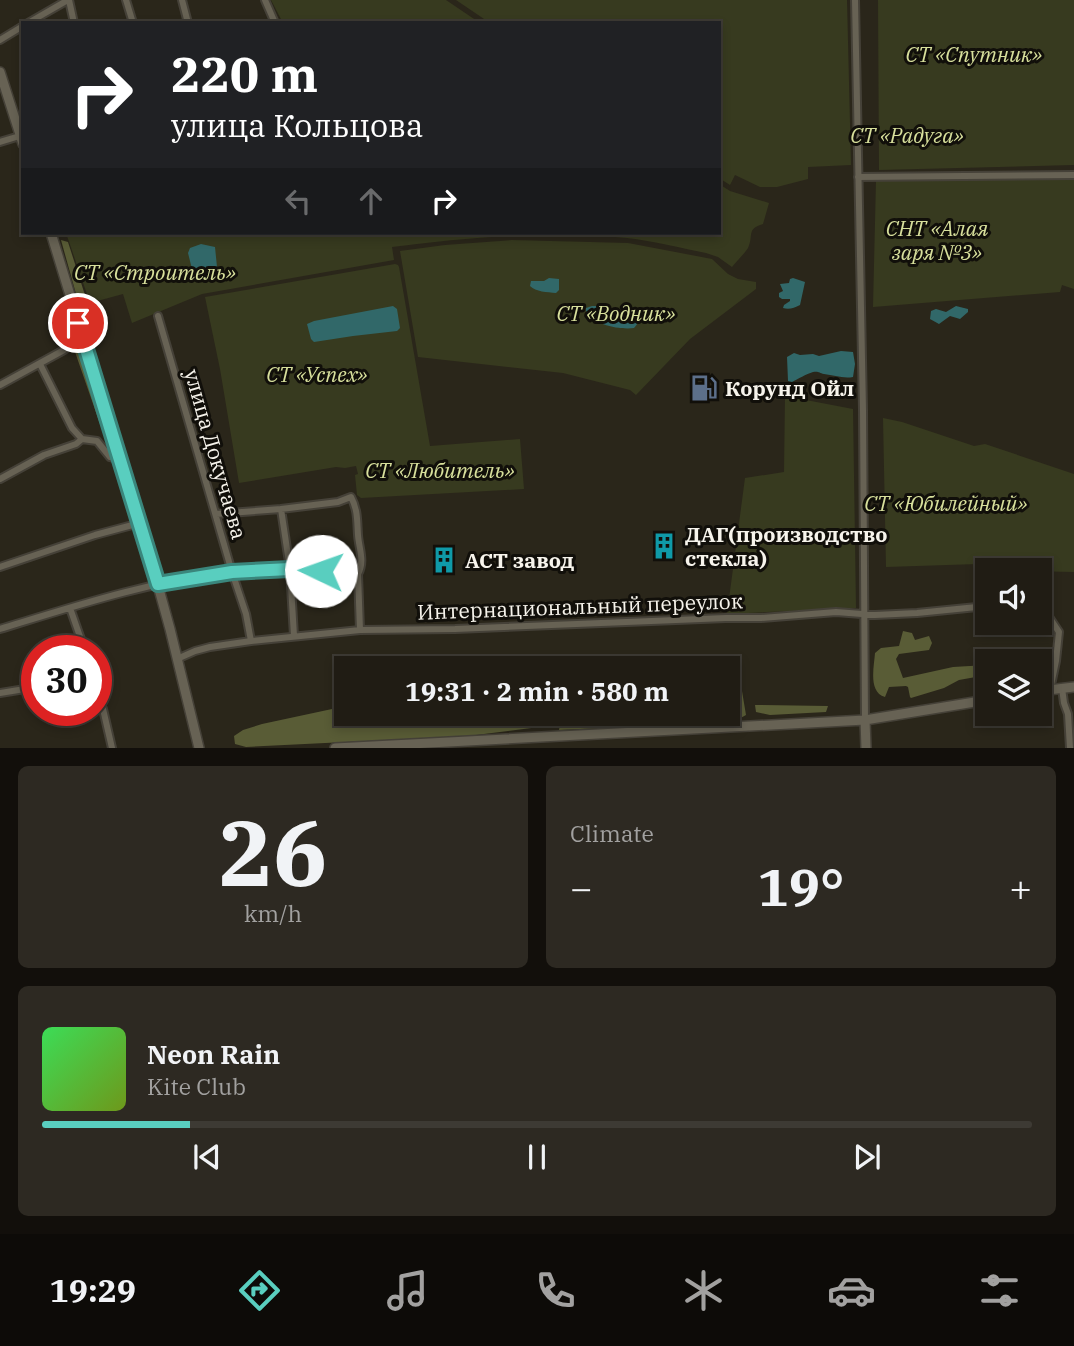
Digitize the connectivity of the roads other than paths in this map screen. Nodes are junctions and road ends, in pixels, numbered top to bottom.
1 (69, 0) edge
2 (126, 0) edge
3 (181, 0) edge
4 (265, 0) edge
5 (855, 0) edge
6 (32, 21) edge
7 (74, 21) edge
8 (132, 21) edge
9 (187, 21) edge
10 (273, 21) edge
11 (21, 27) edge
12 (0, 40) edge
13 (0, 72) edge
14 (21, 135) edge
15 (21, 138) edge
16 (0, 142) edge
17 (1074, 175) edge
18 (858, 177) junction
19 (52, 235) edge
20 (158, 316) dead end
21 (82, 336) junction
22 (40, 363) junction
23 (0, 385) edge
24 (82, 439) junction
25 (120, 459) junction
26 (0, 479) edge
27 (281, 509) junction
28 (216, 514) junction
29 (140, 523) junction
30 (0, 567) edge
31 (290, 569) junction
32 (232, 572) junction
33 (358, 574) junction
34 (158, 584) junction
35 (975, 607) edge
36 (70, 608) junction
37 (864, 614) junction
38 (1052, 622) edge
39 (0, 629) edge
40 (360, 630) junction
41 (79, 635) edge
42 (294, 636) junction
43 (251, 641) junction
44 (177, 659) junction
45 (1052, 680) edge
46 (1074, 687) edge
47 (1062, 688) junction
48 (21, 690) edge
49 (1052, 690) edge
50 (0, 693) edge
51 (975, 702) edge
52 (865, 720) junction
53 (107, 726) edge
54 (112, 747) edge
55 (199, 747) edge
56 (335, 747) edge
57 (866, 747) edge
58 (1070, 747) edge

1 - 6 street
1 - 7 street
2 - 8 street
3 - 9 street
4 - 10 street
5 - 18 street
11 - 12 street
13 - 14 main road
15 - 16 street
17 - 18 street
18 - 37 street
19 - 21 main road
20 - 28 street, улица Докучаева
21 - 22 street
21 - 25 main road
22 - 23 street
22 - 24 street
24 - 25 street
24 - 26 street
25 - 29 main road
27 - 28 street
27 - 31 street
27 - 33 street
28 - 32 street, улица Докучаева
29 - 30 street
29 - 34 main road
31 - 32 street
31 - 33 street
31 - 42 street
32 - 34 street
32 - 43 street, улица Докучаева
33 - 40 street
34 - 36 street
34 - 44 main road
35 - 37 street, Интернациональный переулок
36 - 39 street
36 - 41 street
37 - 40 street, Интернациональный переулок
37 - 52 street
38 - 45 street
40 - 42 street, Интернациональный переулок
42 - 43 street, Интернациональный переулок
43 - 44 street, Интернациональный переулок
44 - 55 main road
46 - 47 main road
47 - 49 main road
47 - 58 street
48 - 50 street
51 - 52 main road
52 - 56 main road
52 - 57 main road
53 - 54 street

